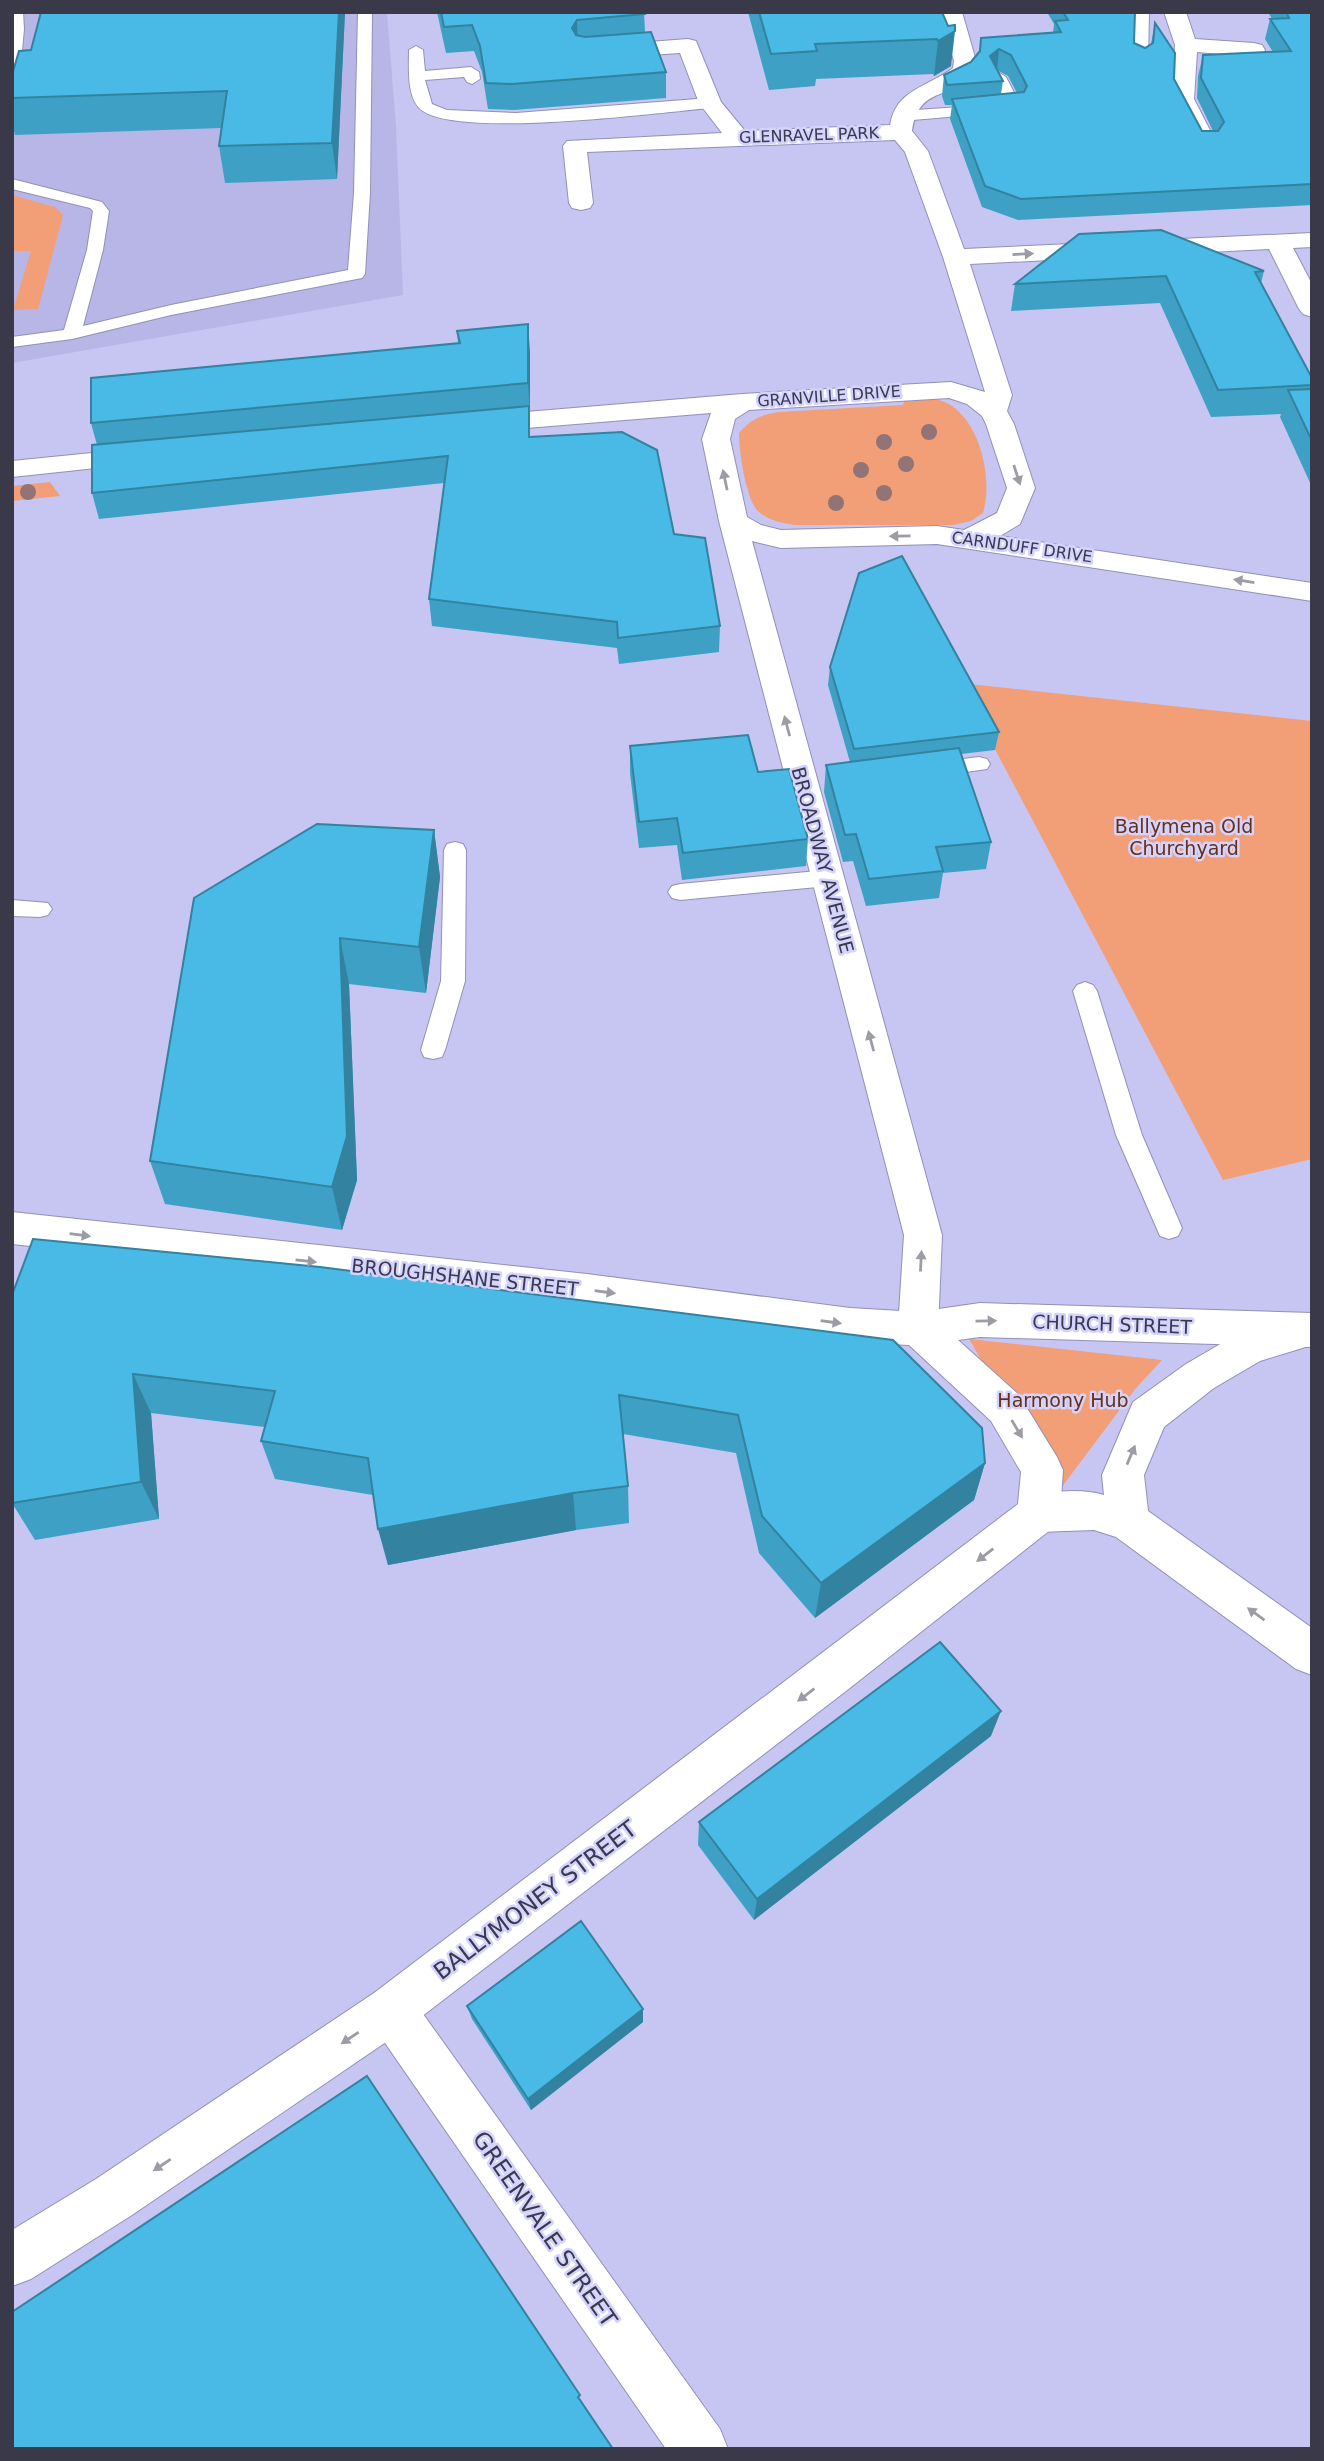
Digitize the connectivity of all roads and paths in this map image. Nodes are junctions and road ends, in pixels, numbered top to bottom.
1 (16, 12) edge
2 (365, 12) edge
3 (951, 12) edge
4 (1142, 12) edge
5 (1175, 12) edge
6 (1186, 45) junction
7 (416, 50) dead end
8 (1254, 50) edge
9 (586, 53) edge
10 (1140, 61) edge
11 (12, 71) edge
12 (419, 76) junction
13 (998, 78) edge
14 (472, 79) dead end
15 (710, 103) junction
16 (900, 125) junction
17 (738, 138) junction
18 (1205, 144) edge
19 (12, 184) edge
20 (581, 203) dead end
21 (1312, 240) edge
22 (1277, 242) junction
23 (955, 257) junction
24 (1312, 309) edge
25 (72, 334) junction
26 (12, 342) edge
27 (987, 358) junction
28 (951, 390) junction
29 (742, 402) junction
30 (659, 409) junction
31 (993, 411) junction
32 (456, 426) edge
33 (716, 439) junction
34 (173, 453) edge
35 (12, 469) edge
36 (733, 521) junction
37 (968, 539) junction
38 (1312, 592) edge
39 (979, 765) dead end
40 (911, 772) edge
41 (455, 850) dead end
42 (828, 878) junction
43 (680, 892) dead end
44 (12, 908) edge
45 (40, 909) dead end
46 (1085, 991) dead end
47 (433, 1050) dead end
48 (12, 1227) edge
49 (1169, 1227) dead end
50 (918, 1329) junction
51 (1309, 1330) edge
52 (1039, 1513) junction
53 (1128, 1521) junction
54 (1312, 1654) edge
55 (391, 2010) junction
56 (12, 2260) edge
57 (700, 2449) edge

1 - 11 lane
2 - 25 lane
3 - 16 street
4 - 10 lane
5 - 6 street
6 - 8 street
6 - 18 street
7 - 12 lane
9 - 15 street
12 - 14 lane
12 - 15 lane
13 - 16 lane
15 - 17 street
16 - 17 street, GLENRAVEL PARK
16 - 23 street, GLENRAVEL PARK
17 - 20 street, GLENRAVEL PARK
19 - 25 lane
21 - 22 street
23 -> 22 street
22 - 24 street
23 - 27 street, GLENRAVEL PARK
25 - 26 lane
27 - 28 street
27 - 31 street, GLENRAVEL PARK
28 - 29 street, GRANVILLE DRIVE
28 - 31 street, GRANVILLE DRIVE
29 - 30 street, GRANVILLE DRIVE
29 - 33 street
30 - 32 street, GRANVILLE DRIVE
30 - 33 street, GRANVILLE DRIVE
31 -> 37 street, GLENRAVEL PARK
36 -> 33 street, BROADWAY AVENUE
34 - 35 street
37 -> 36 street, CARNDUFF DRIVE
42 -> 36 street, BROADWAY AVENUE
38 -> 37 street, CARNDUFF DRIVE
39 - 40 lane
41 - 47 lane
42 - 43 lane
50 -> 42 street, BROADWAY AVENUE
44 - 45 lane
46 - 49 lane
48 -> 50 street, BROUGHSHANE STREET
50 -> 51 street, CHURCH STREET
50 -> 52 street
53 -> 51 street, CHURCH STREET
52 - 53 street
52 -> 55 street, BALLYMONEY STREET
54 -> 53 street
55 -> 56 street, BALLYMONEY STREET
55 - 57 street, GREENVALE STREET

